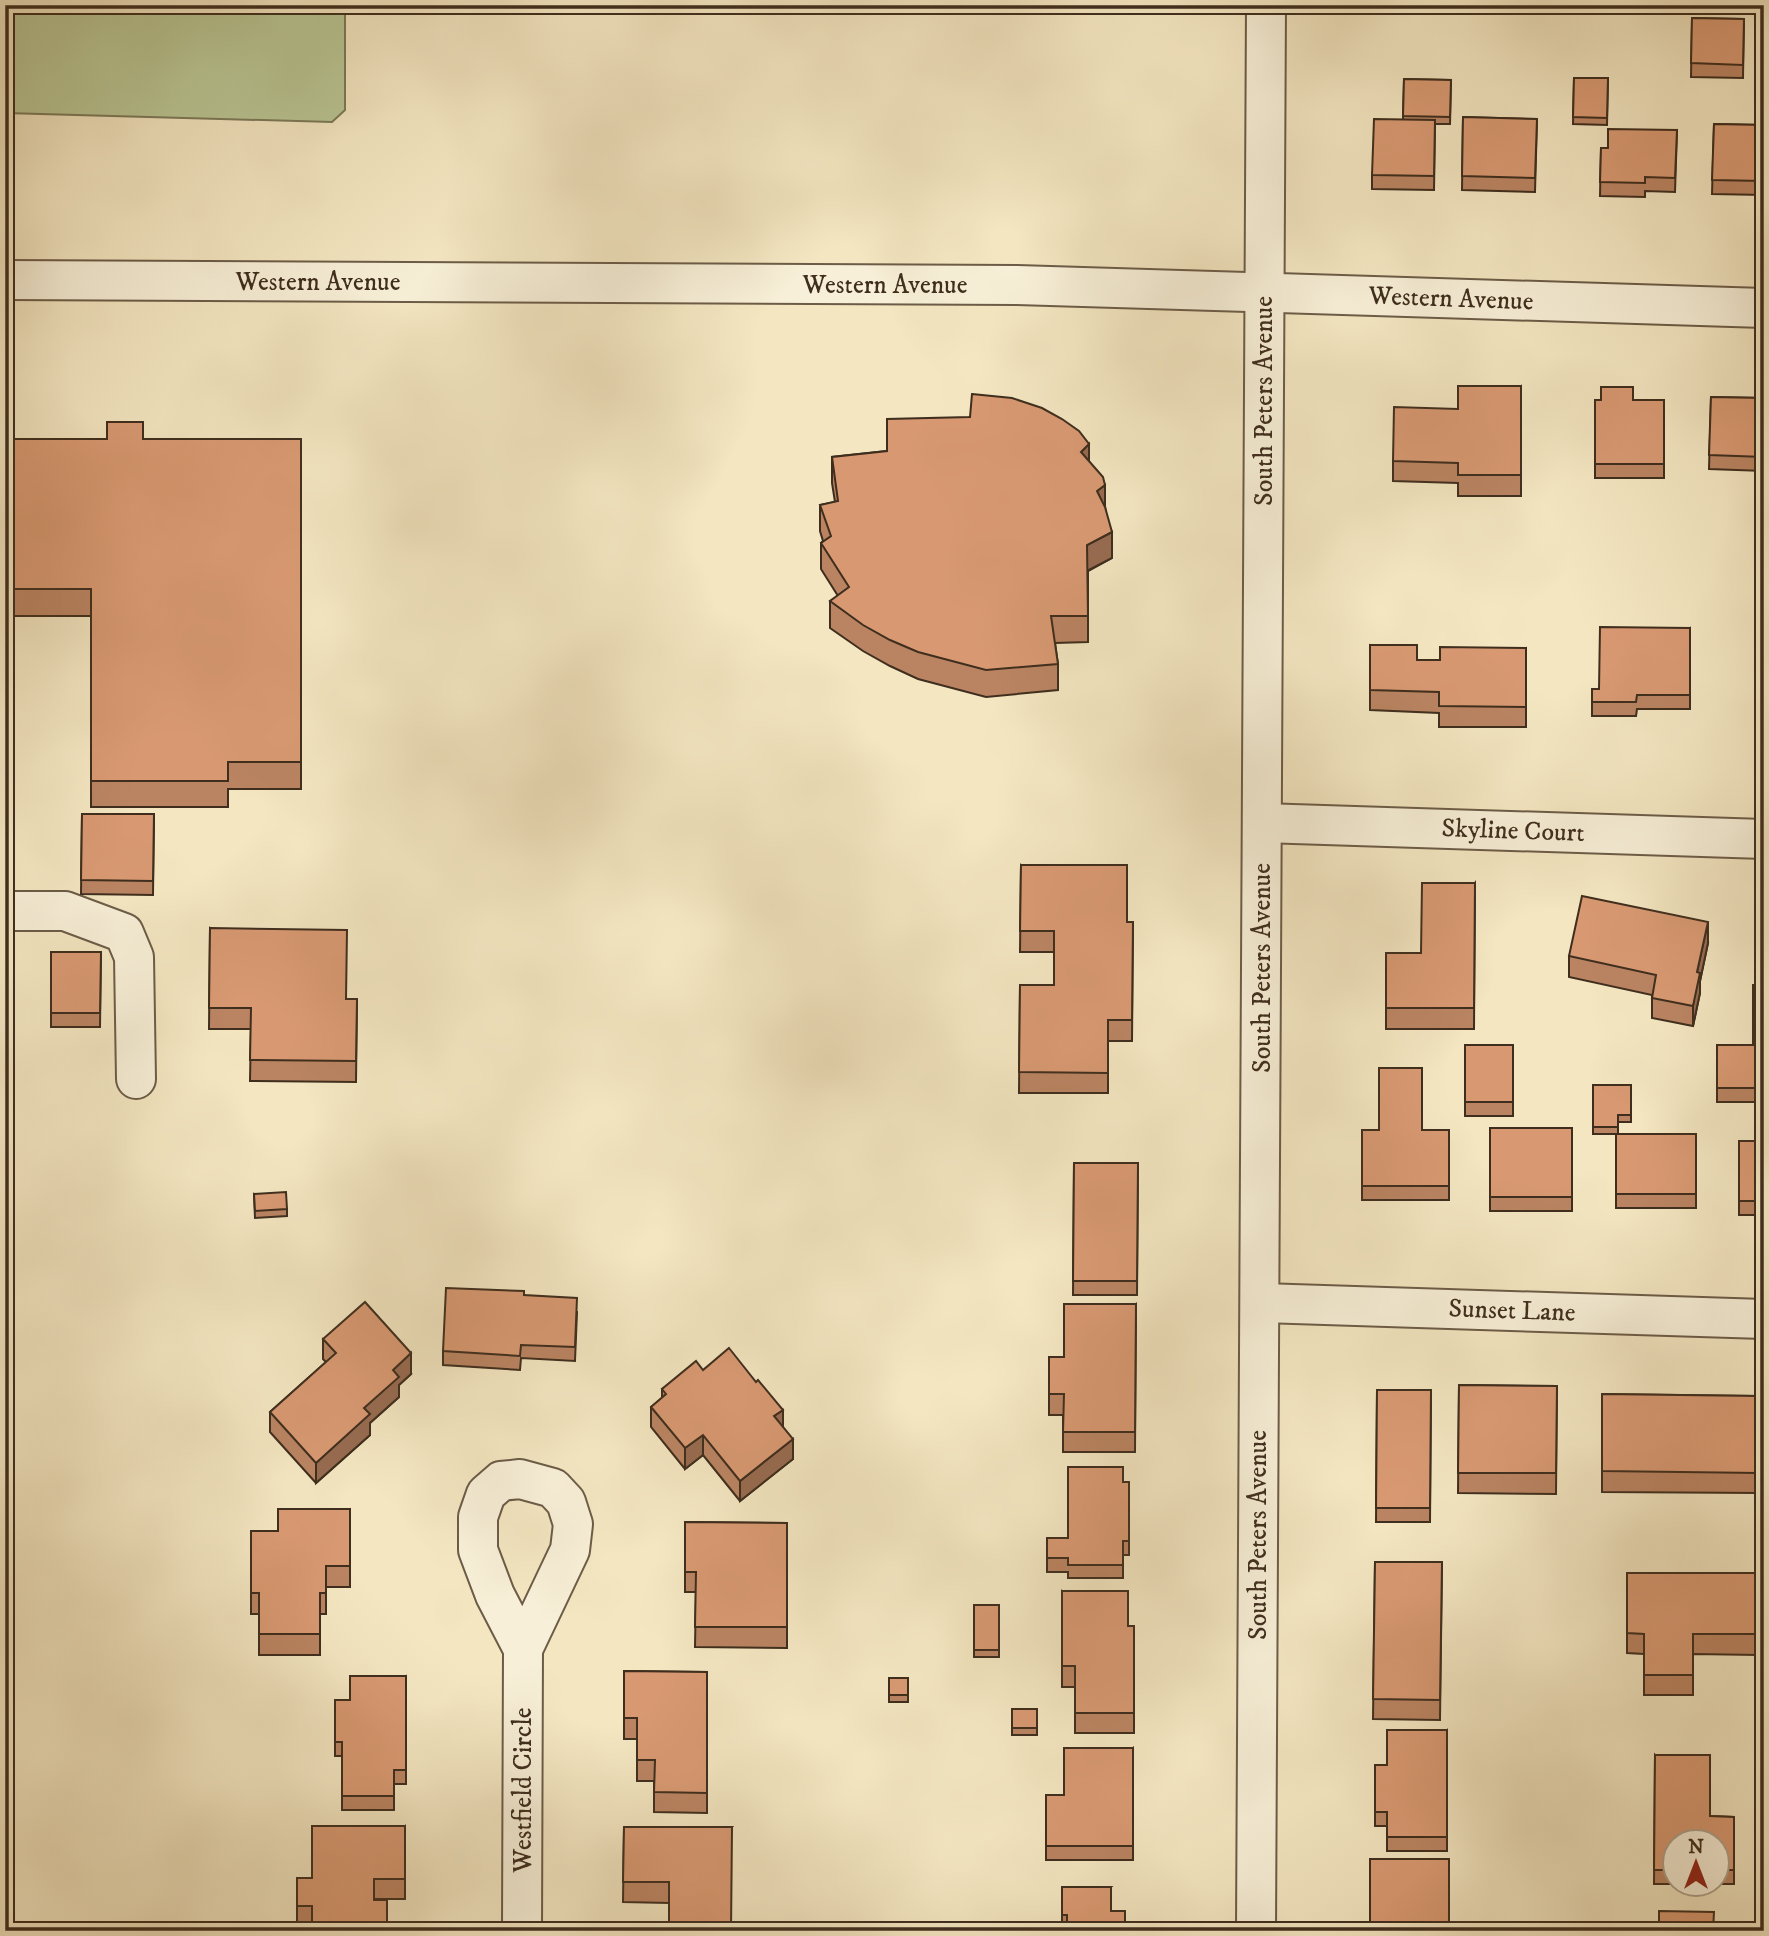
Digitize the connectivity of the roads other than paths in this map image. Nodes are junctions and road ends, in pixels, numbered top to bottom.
1 (1266, 5) edge
2 (5, 280) edge
3 (1265, 293) junction
4 (1764, 308) edge
5 (1262, 823) junction
6 (1764, 839) edge
7 (5, 911) edge
8 (136, 1079) dead end
9 (1260, 1303) junction
10 (1764, 1319) edge
11 (523, 1649) dead end
12 (522, 1931) edge
13 (1256, 1931) edge

1 - 3 street, South Peters Avenue
2 - 3 street, Western Avenue
3 - 4 street, Western Avenue
3 - 5 street, South Peters Avenue
5 - 6 street, Skyline Court
5 - 9 street, South Peters Avenue
7 - 8 street
9 - 10 street, Sunset Lane
9 - 13 street, South Peters Avenue
11 - 12 street, Westfield Circle

